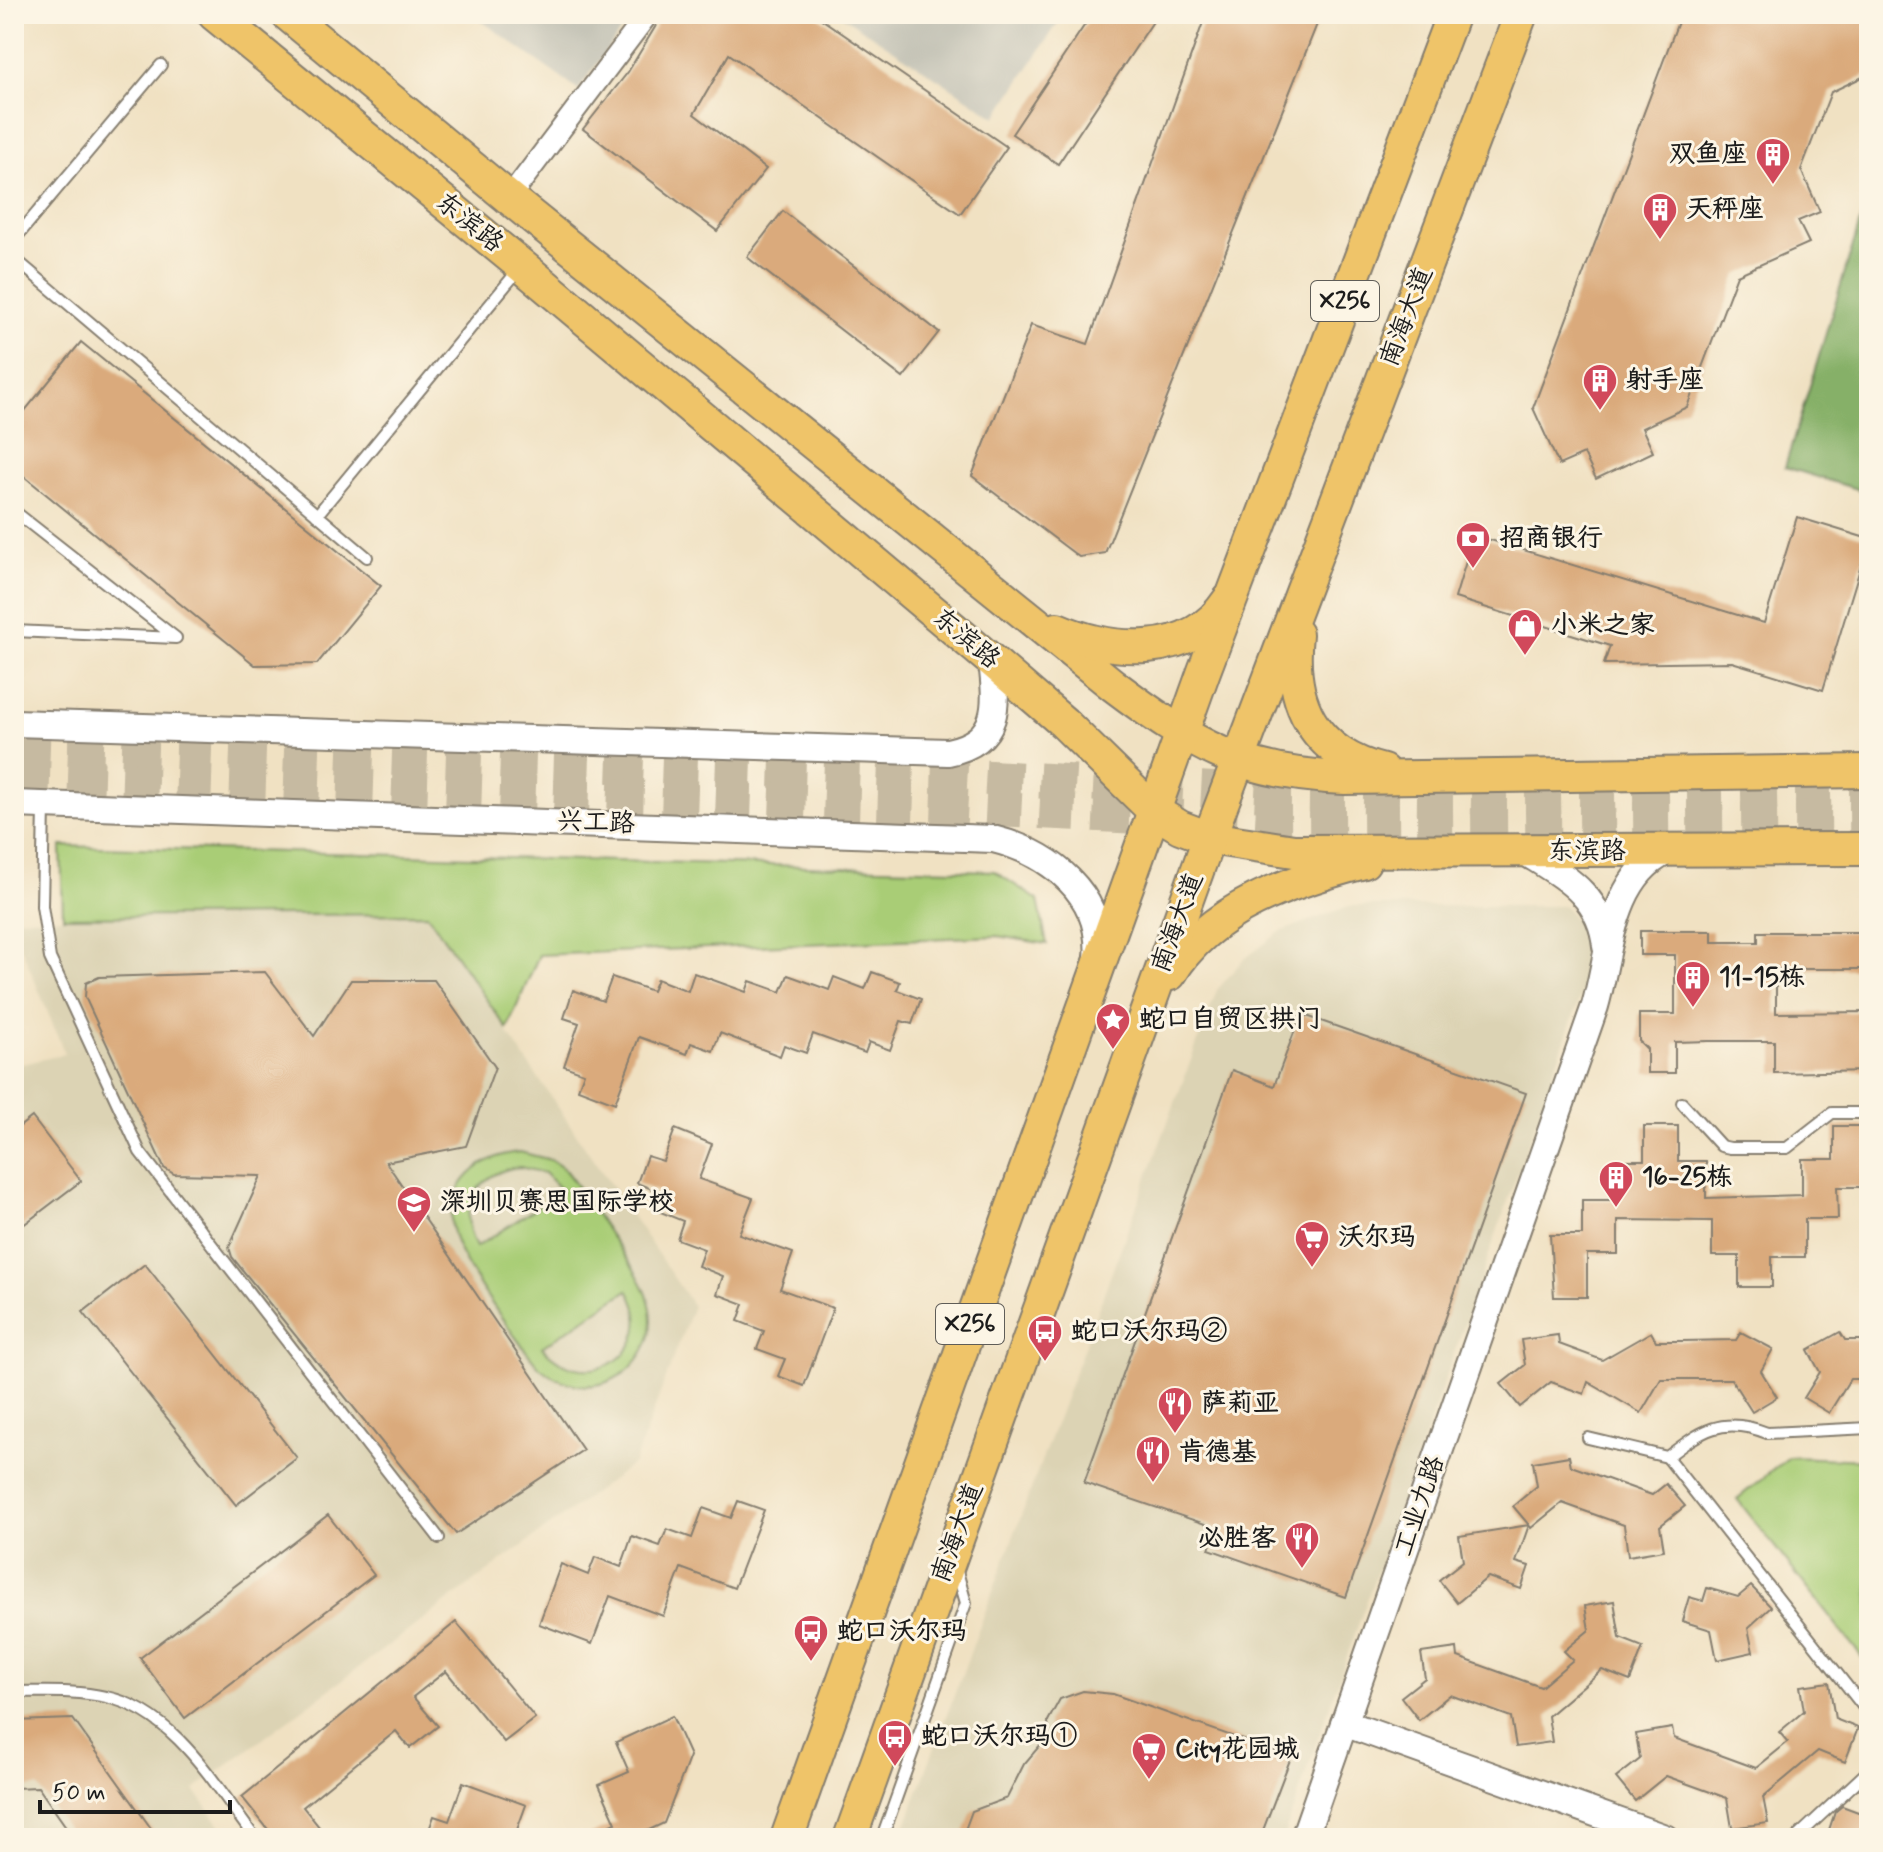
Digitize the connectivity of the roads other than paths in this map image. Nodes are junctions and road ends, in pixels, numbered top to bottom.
1 (214, 14) edge
2 (287, 14) edge
3 (648, 14) edge
4 (1453, 14) edge
5 (1521, 14) edge
6 (161, 65) dead end
7 (509, 198) junction
8 (14, 240) edge
9 (14, 258) edge
10 (522, 266) junction
11 (14, 511) edge
12 (317, 515) junction
13 (367, 557) dead end
14 (1305, 588) junction
15 (1237, 589) junction
16 (1014, 603) junction
17 (14, 631) edge
18 (992, 661) junction
19 (14, 723) edge
20 (1181, 734) junction
21 (1238, 761) junction
22 (1869, 771) edge
23 (1430, 778) junction
24 (14, 804) edge
25 (44, 805) junction
26 (1154, 811) junction
27 (1209, 838) junction
28 (1869, 849) edge
29 (1666, 852) junction
30 (1398, 853) junction
31 (1527, 853) junction
32 (1605, 966) junction
33 (1097, 967) junction
34 (1146, 1014) junction
35 (1682, 1103) dead end
36 (1869, 1113) edge
37 (1869, 1428) edge
38 (1588, 1438) dead end
39 (1667, 1457) junction
40 (439, 1538) dead end
41 (952, 1552) junction
42 (14, 1692) edge
43 (1869, 1714) edge
44 (1344, 1723) junction
45 (1869, 1770) edge
46 (255, 1838) edge
47 (787, 1838) edge
48 (850, 1838) edge
49 (882, 1838) edge
50 (1304, 1838) edge
51 (1665, 1838) edge
52 (1796, 1838) edge

1 - 10 main road, 东滨路
2 - 7 main road, 东滨路
3 - 7 street
4 - 15 main road, X256
5 - 14 main road, 南海大道 / X256
6 - 8 lane
7 - 16 main road, 东滨路
9 - 12 lane
10 - 12 lane
10 - 18 main road, 东滨路
11 - 17 lane
12 - 13 lane
14 - 21 main road, 南海大道 / X256
14 - 23 main road
15 - 16 main road
15 - 20 main road, X256
16 - 20 main road, 东滨路
18 - 19 street
18 - 26 main road, 东滨路
20 - 21 main road, 东滨路
20 - 26 main road, X256
21 - 23 main road, 东滨路
21 - 27 main road, 南海大道 / X256
22 - 23 main road, 东滨路
24 - 25 street, 兴工路
25 - 33 street, 兴工路
25 - 40 lane
26 - 27 main road, 东滨路
26 - 33 main road, X256
27 - 30 main road, 东滨路
27 - 34 main road, 南海大道 / X256
28 - 29 main road, 东滨路
29 - 31 main road, 东滨路
29 - 32 street, 工业九路
30 - 31 main road, 东滨路
30 - 34 main road
31 - 32 street, 工业九路
32 - 44 street, 工业九路
33 - 47 main road, X256
34 - 41 main road, 南海大道 / X256
35 - 36 lane
37 - 39 lane
38 - 39 lane
39 - 43 lane
41 - 48 main road, 南海大道 / X256
41 - 49 lane
42 - 46 lane
44 - 50 street, 工业九路
44 - 51 street
45 - 52 lane

